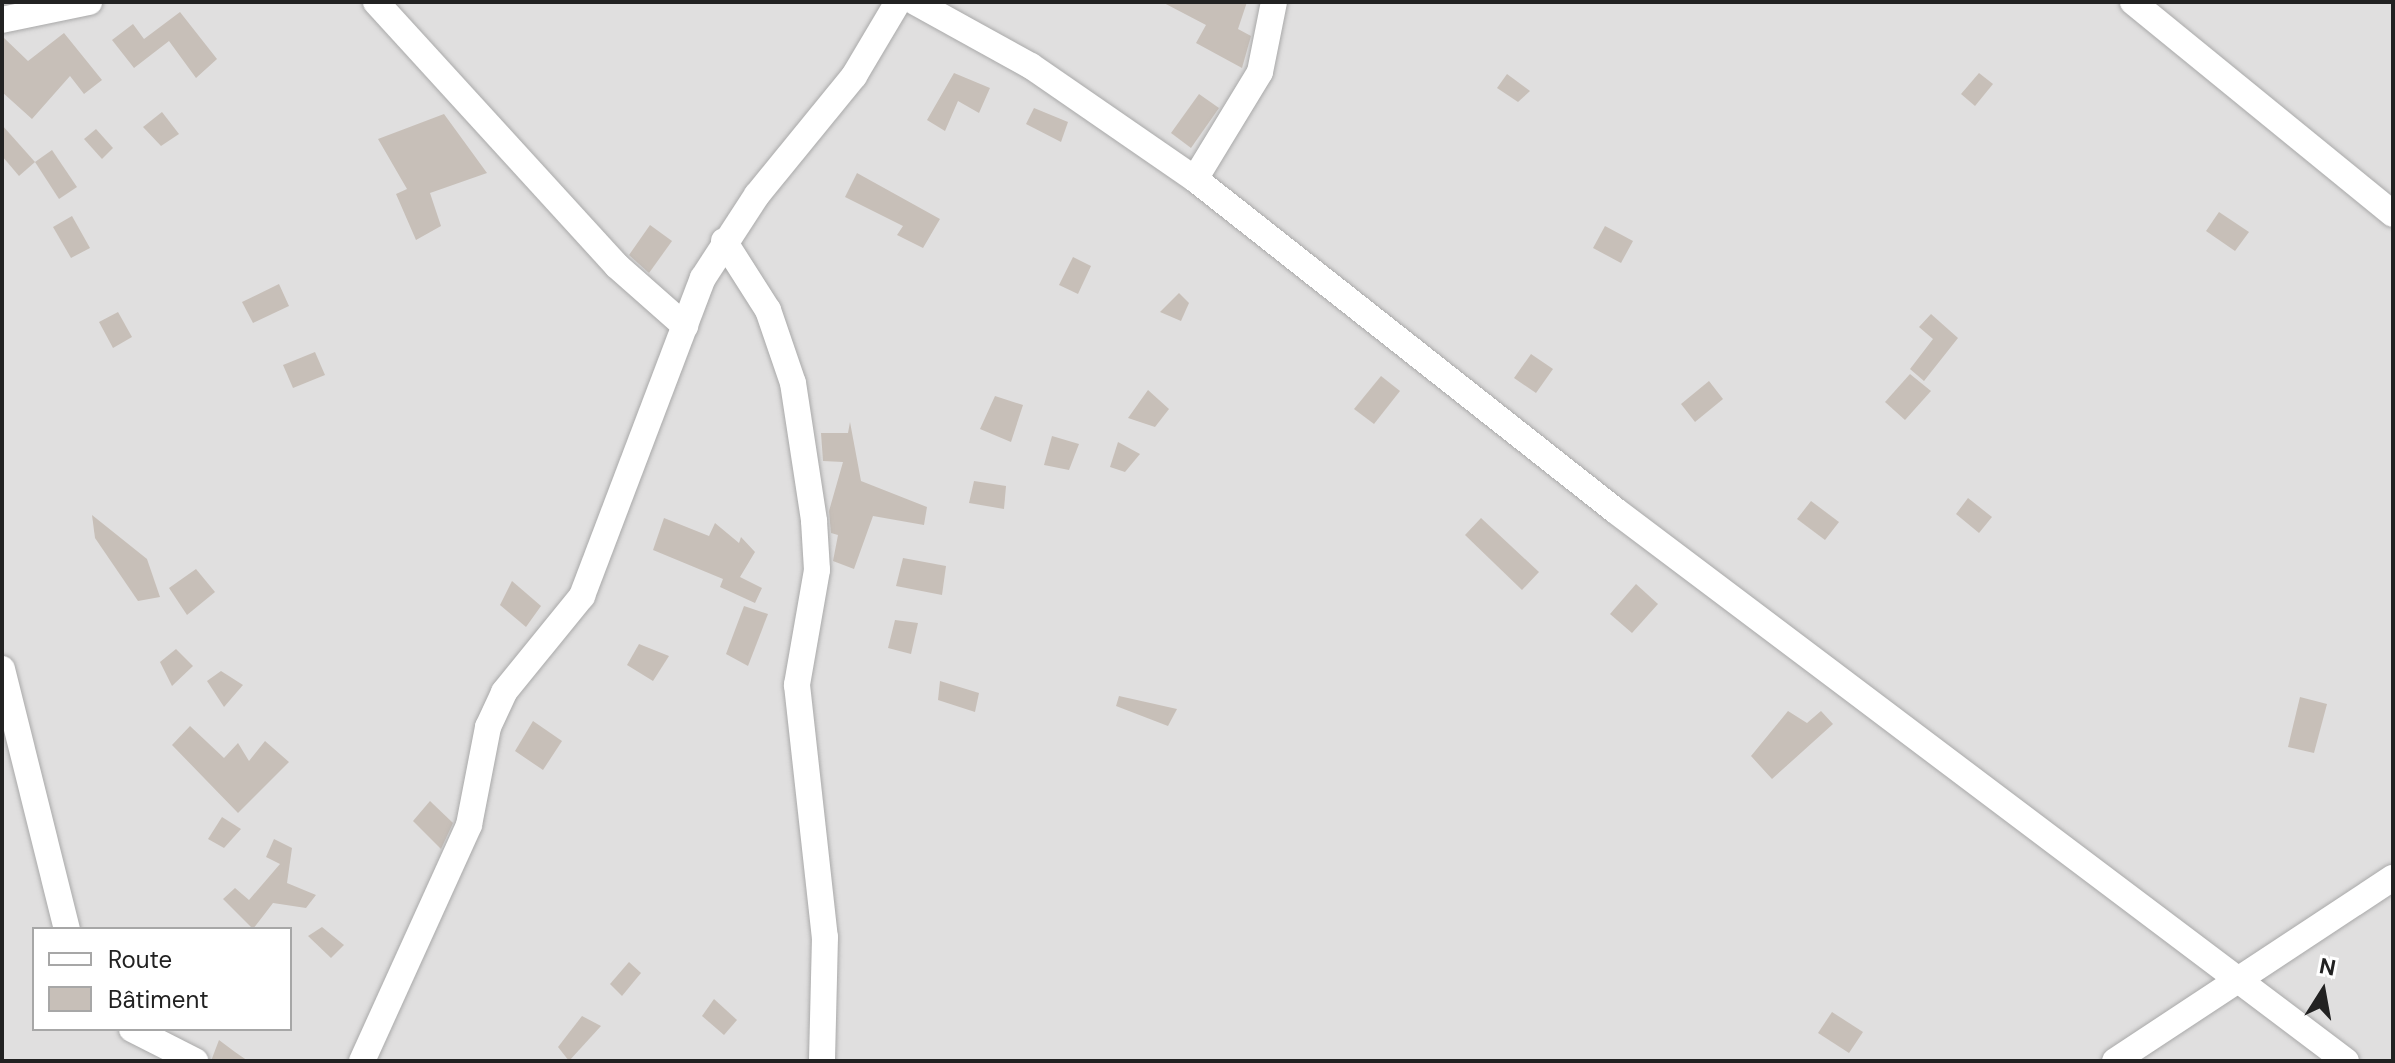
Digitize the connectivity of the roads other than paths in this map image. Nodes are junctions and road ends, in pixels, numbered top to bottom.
1 (89, 2) edge
2 (376, 2) edge
3 (898, 2) edge
4 (915, 2) edge
5 (1274, 2) edge
6 (2133, 2) edge
7 (2, 20) edge
8 (1195, 179) junction
9 (2393, 214) edge
10 (724, 241) junction
11 (685, 326) junction
12 (2, 669) edge
13 (2393, 878) edge
14 (66, 927) edge
15 (2241, 977) junction
16 (136, 1031) edge
17 (195, 1061) edge
18 (362, 1061) edge
19 (822, 1061) edge
20 (2115, 1061) edge
21 (2346, 1061) edge

1 - 7 street
2 - 11 street
3 - 10 street
4 - 8 street
5 - 8 street
6 - 9 street
8 - 15 street
10 - 11 street
10 - 19 street
11 - 18 street
12 - 14 street
13 - 15 street
15 - 20 street
15 - 21 street
16 - 17 street

